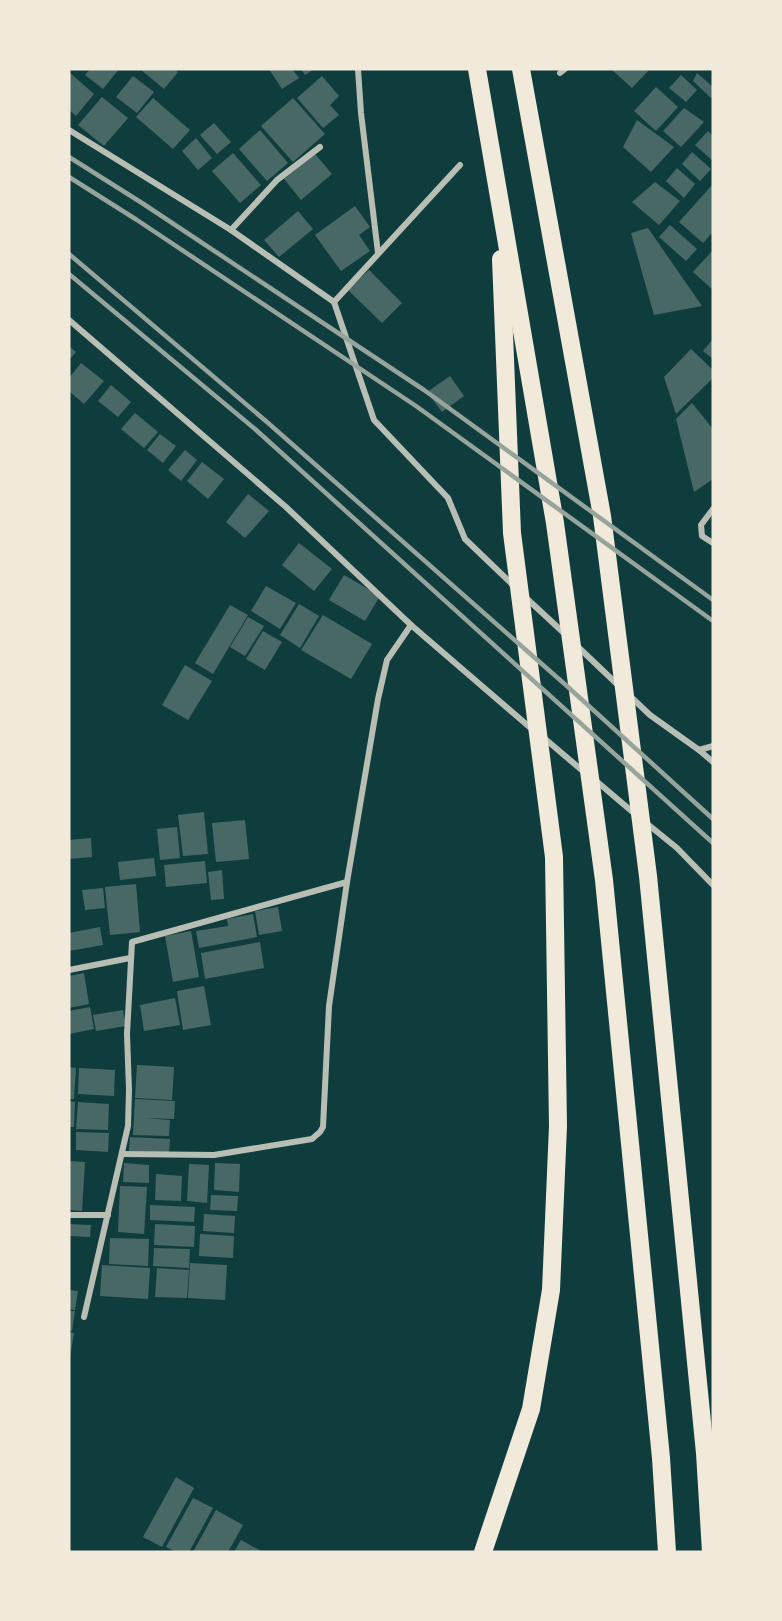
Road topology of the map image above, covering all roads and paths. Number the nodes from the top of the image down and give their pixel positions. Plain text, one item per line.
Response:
1 (358, 69) edge
2 (477, 69) edge
3 (521, 69) edge
4 (69, 130) edge
5 (320, 147) dead end
6 (460, 165) dead end
7 (498, 186) junction
8 (231, 230) junction
9 (378, 253) junction
10 (334, 302) junction
11 (69, 320) edge
12 (713, 509) edge
13 (713, 543) edge
14 (411, 625) junction
15 (713, 746) edge
16 (699, 750) junction
17 (713, 762) edge
18 (347, 882) junction
19 (713, 885) edge
20 (130, 958) junction
21 (69, 970) edge
22 (123, 1154) junction
23 (69, 1215) edge
24 (108, 1215) junction
25 (84, 1317) dead end
26 (483, 1552) edge
27 (667, 1552) edge
28 (711, 1552) edge

1 - 9 street
2 - 7 highway
3 - 28 highway
4 - 8 street
5 - 8 street
6 - 9 street
7 - 26 highway
7 - 27 highway
8 - 10 street
9 - 10 street
10 - 16 street
11 - 14 street
12 - 13 street
14 - 18 street
14 - 19 street
15 - 16 street
16 - 17 street
18 - 20 street
18 - 22 street
20 - 21 street
20 - 22 street
22 - 24 street
23 - 24 street
24 - 25 street

